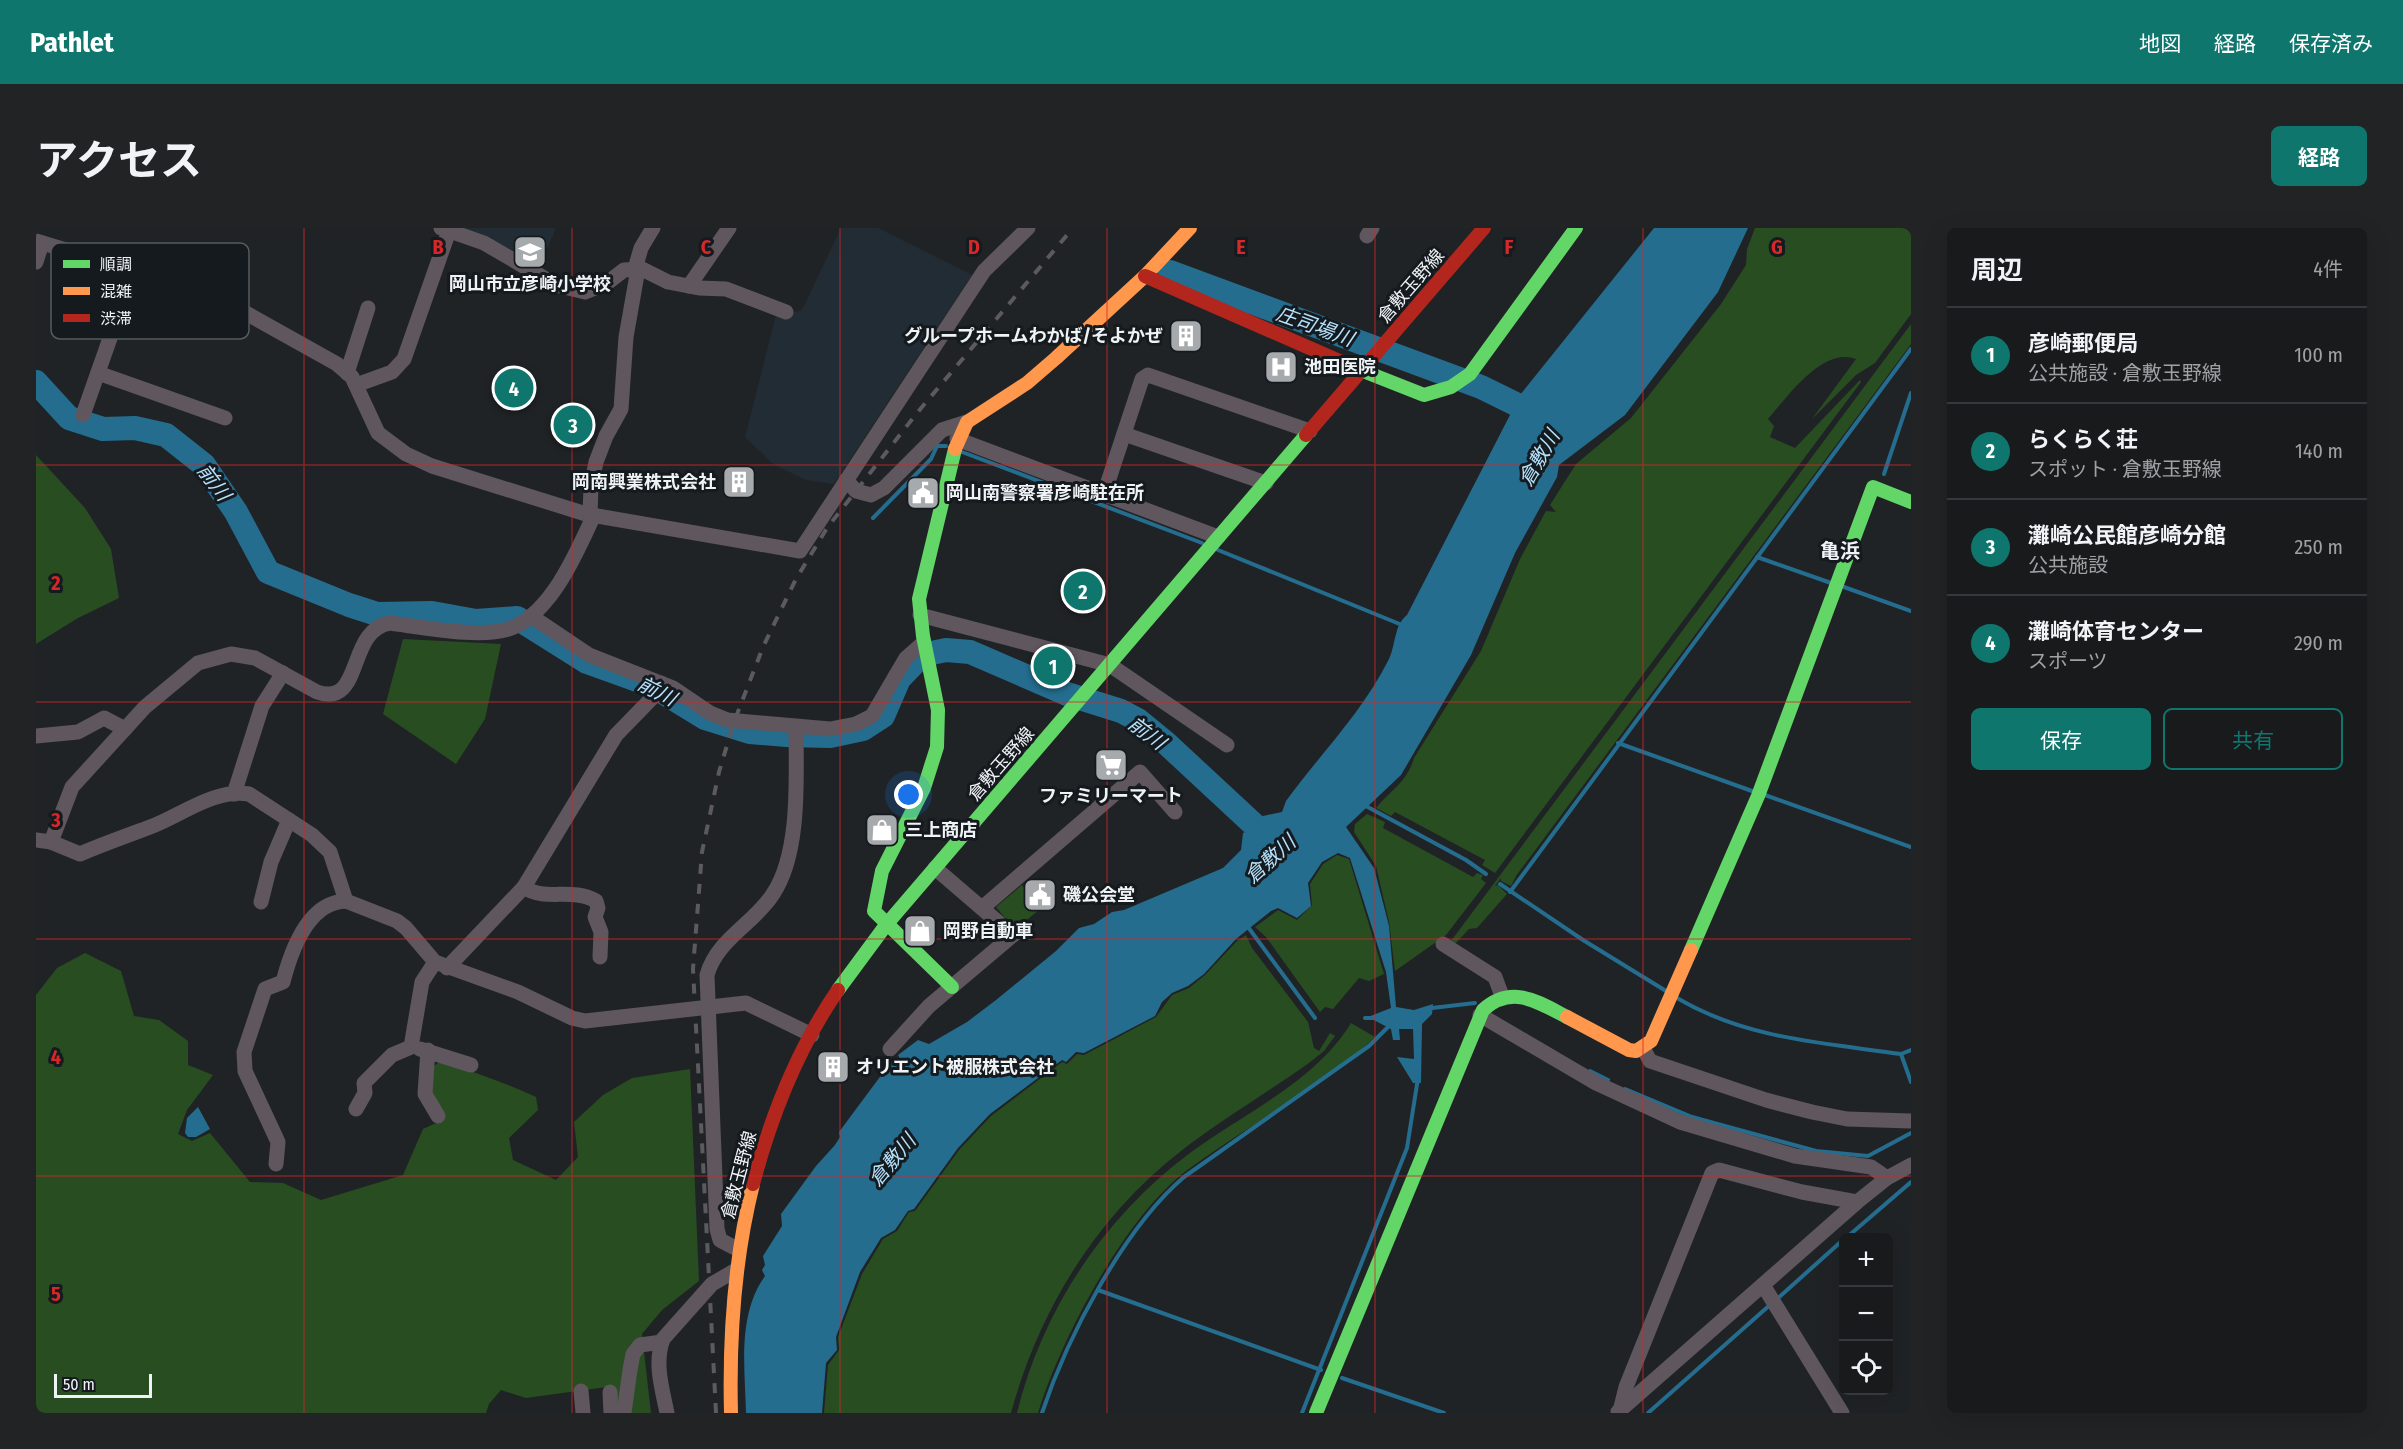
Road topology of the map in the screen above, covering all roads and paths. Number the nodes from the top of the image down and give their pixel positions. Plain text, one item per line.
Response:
1 (653, 228) edge
2 (729, 228) edge
3 (1028, 228) edge
4 (1190, 228) edge
5 (1484, 228) edge
6 (1576, 228) edge
7 (445, 230) edge
8 (39, 242) edge
9 (36, 262) edge
10 (637, 269) junction
11 (1145, 276) junction
12 (689, 286) junction
13 (368, 308) dead end
14 (786, 312) dead end
15 (249, 315) edge
16 (110, 339) edge
17 (1362, 370) junction
18 (98, 373) junction
19 (352, 379) junction
20 (83, 415) dead end
21 (225, 418) dead end
22 (967, 422) junction
23 (1310, 430) junction
24 (1124, 434) junction
25 (957, 440) junction
26 (846, 480) junction
27 (1266, 483) junction
28 (1104, 494) junction
29 (1911, 502) edge
30 (592, 515) junction
31 (1212, 544) junction
32 (920, 615) junction
33 (525, 620) junction
34 (925, 650) junction
35 (1110, 665) junction
36 (283, 673) junction
37 (659, 687) junction
38 (125, 729) junction
39 (796, 733) junction
40 (36, 736) edge
41 (1227, 745) dead end
42 (234, 794) junction
43 (1175, 812) dead end
44 (289, 820) junction
45 (43, 841) edge
46 (935, 868) junction
47 (524, 887) junction
48 (346, 901) junction
49 (261, 902) dead end
50 (982, 908) junction
51 (886, 925) junction
52 (1443, 944) dead end
53 (600, 957) dead end
54 (441, 965) junction
55 (952, 987) junction
56 (1503, 996) junction
57 (709, 1007) junction
58 (1479, 1016) junction
59 (812, 1035) junction
60 (411, 1047) junction
61 (1643, 1048) junction
62 (890, 1049) dead end
63 (428, 1050) junction
64 (471, 1065) dead end
65 (356, 1109) dead end
66 (438, 1116) dead end
67 (1911, 1121) edge
68 (276, 1164) dead end
69 (1911, 1165) edge
70 (1887, 1178) junction
71 (1857, 1202) junction
72 (739, 1250) junction
73 (736, 1270) junction
74 (1763, 1285) junction
75 (662, 1342) junction
76 (581, 1391) dead end
77 (610, 1392) dead end
78 (1619, 1412) edge
79 (583, 1413) edge
80 (611, 1413) edge
81 (624, 1413) edge
82 (668, 1413) edge
83 (732, 1413) edge
84 (1316, 1413) edge
85 (1842, 1413) edge

1 - 10 street
2 - 12 street
3 - 26 street
4 - 11 street
5 - 17 street, 倉敷玉野線
6 - 17 street
7 - 10 street
7 - 19 street
8 - 9 street
10 - 12 street
10 - 30 street
11 - 17 street
11 - 22 street
12 - 14 street
13 - 19 street
15 - 19 street
16 - 18 street
17 - 23 street, 倉敷玉野線
18 - 20 street
18 - 21 street
19 - 30 street
22 - 25 street
22 - 26 street
23 - 24 street
23 - 27 street, 倉敷玉野線
24 - 27 street
24 - 28 street
25 - 28 street
25 - 32 street
26 - 30 street
27 - 31 street, 倉敷玉野線
28 - 31 street
29 - 61 street
30 - 33 street
31 - 35 street, 倉敷玉野線
32 - 34 street
32 - 35 street
33 - 36 street
33 - 37 street
34 - 39 street
34 - 51 street
35 - 41 street
35 - 46 street, 倉敷玉野線
36 - 38 street
36 - 42 street
37 - 39 street
37 - 47 street
38 - 40 street
38 - 45 street
39 - 57 street
42 - 44 street
42 - 45 street
43 - 50 street
44 - 48 street
44 - 49 street
46 - 50 street
46 - 51 street, 倉敷玉野線
47 - 53 street
47 - 54 street
48 - 54 street
48 - 68 street
50 - 55 street
51 - 55 street
51 - 59 street, 倉敷玉野線
52 - 56 street
54 - 57 street
54 - 60 street
55 - 62 street
56 - 58 street
56 - 61 street
57 - 59 street
57 - 72 street
58 - 70 street
58 - 84 street
59 - 72 street, 倉敷玉野線
60 - 63 street
60 - 65 street
61 - 67 street
63 - 64 street
63 - 66 street
69 - 70 street
70 - 71 street
71 - 74 street
71 - 78 street
72 - 73 street, 倉敷玉野線
73 - 75 street
73 - 83 street, 倉敷玉野線
74 - 78 street
74 - 85 street
75 - 81 street
75 - 82 street
76 - 79 street
77 - 80 street

